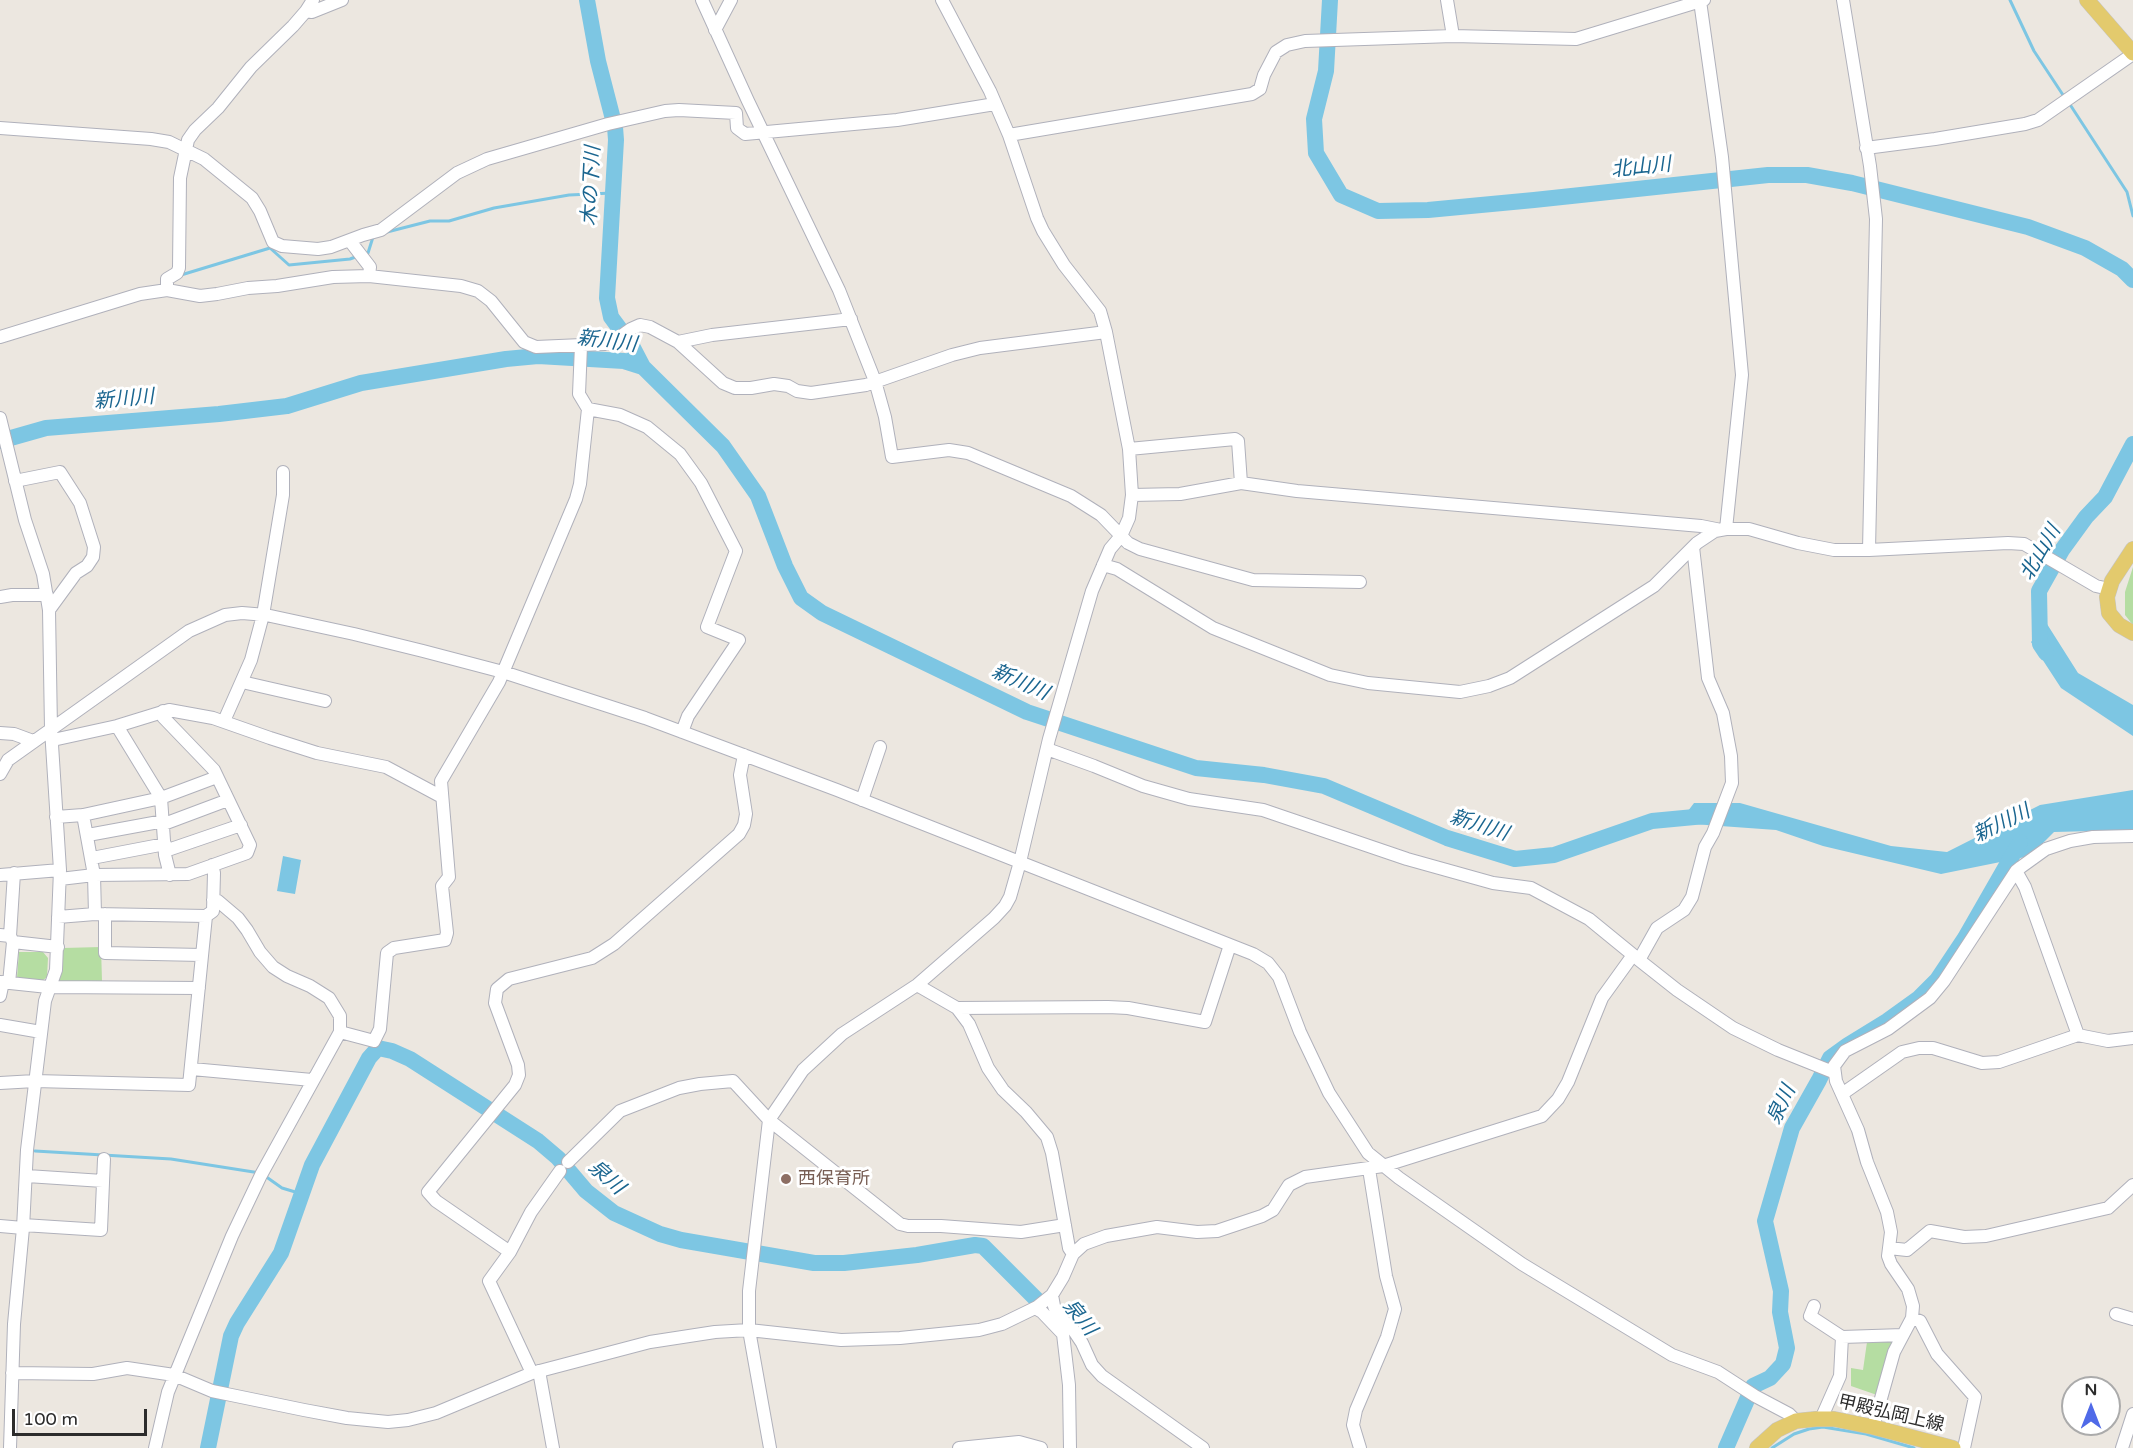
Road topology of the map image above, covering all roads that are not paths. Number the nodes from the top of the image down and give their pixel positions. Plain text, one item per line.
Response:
1 (342, 0) edge
2 (702, 0) edge
3 (731, 0) edge
4 (942, 0) edge
5 (1447, 0) edge
6 (1843, 0) edge
7 (2087, 0) edge
8 (1702, 1) edge
9 (309, 6) edge
10 (715, 30) junction
11 (1453, 36) junction
12 (2133, 54) edge
13 (995, 104) junction
14 (0, 128) edge
15 (764, 133) junction
16 (1010, 135) junction
17 (1866, 148) junction
18 (186, 149) junction
19 (350, 241) junction
20 (369, 276) junction
21 (167, 286) junction
22 (851, 319) junction
23 (1106, 332) junction
24 (0, 337) edge
25 (678, 342) junction
26 (581, 348) junction
27 (875, 381) junction
28 (588, 409) junction
29 (0, 418) edge
30 (1129, 448) junction
31 (283, 472) dead end
32 (15, 481) junction
33 (1241, 483) junction
34 (1132, 495) junction
35 (1724, 529) junction
36 (1121, 536) junction
37 (1693, 547) junction
38 (2133, 549) edge
39 (1869, 550) junction
40 (1103, 565) junction
41 (1360, 582) dead end
42 (2109, 589) junction
43 (47, 595) junction
44 (0, 597) edge
45 (49, 610) junction
46 (263, 615) junction
47 (2133, 633) edge
48 (503, 672) junction
49 (242, 682) junction
50 (325, 701) dead end
51 (163, 711) junction
52 (224, 721) junction
53 (117, 726) junction
54 (682, 732) junction
55 (0, 733) edge
56 (52, 734) junction
57 (33, 741) junction
58 (1048, 744) junction
59 (880, 747) dead end
60 (744, 755) junction
61 (0, 774) edge
62 (217, 777) junction
63 (442, 797) junction
64 (161, 798) junction
65 (228, 800) junction
66 (862, 800) junction
67 (83, 815) junction
68 (56, 817) junction
69 (164, 822) junction
70 (242, 825) junction
71 (88, 835) junction
72 (2133, 836) edge
73 (165, 848) junction
74 (92, 858) junction
75 (1020, 862) junction
76 (212, 865) junction
77 (2016, 871) junction
78 (14, 873) junction
79 (60, 874) junction
80 (0, 875) edge
81 (94, 875) junction
82 (170, 875) junction
83 (213, 900) junction
84 (100, 914) junction
85 (206, 916) junction
86 (58, 917) junction
87 (8, 938) edge
88 (1230, 945) junction
89 (58, 947) junction
90 (202, 955) junction
91 (1636, 958) junction
92 (4, 982) edge
93 (917, 985) junction
94 (48, 987) junction
95 (199, 988) junction
96 (0, 996) edge
97 (957, 1008) junction
98 (0, 1025) edge
99 (41, 1032) junction
100 (340, 1032) junction
101 (2078, 1035) junction
102 (2133, 1038) edge
103 (192, 1070) junction
104 (1827, 1070) junction
105 (312, 1080) junction
106 (35, 1081) junction
107 (0, 1083) edge
108 (1842, 1094) junction
109 (769, 1120) junction
110 (104, 1159) dead end
111 (1383, 1166) junction
112 (1369, 1169) junction
113 (27, 1176) junction
114 (103, 1181) junction
115 (2133, 1185) edge
116 (1065, 1225) junction
117 (0, 1226) edge
118 (23, 1226) junction
119 (1889, 1248) junction
120 (510, 1252) junction
121 (1073, 1254) junction
122 (1042, 1303) junction
123 (1815, 1306) dead end
124 (2116, 1314) dead end
125 (1912, 1318) junction
126 (2133, 1319) edge
127 (749, 1330) junction
128 (1903, 1335) junction
129 (1842, 1337) junction
130 (12, 1372) junction
131 (535, 1372) junction
132 (174, 1375) junction
133 (2133, 1414) edge
134 (1821, 1419) junction
135 (1796, 1421) junction
136 (1873, 1427) junction
137 (10, 1448) edge
138 (155, 1448) edge
139 (553, 1448) edge
140 (770, 1448) edge
141 (959, 1448) edge
142 (1041, 1448) edge
143 (1070, 1448) edge
144 (1203, 1448) edge
145 (1360, 1448) edge
146 (1757, 1448) edge
147 (1953, 1448) edge
148 (1964, 1448) edge
149 (2122, 1448) edge

1 - 9 street
2 - 10 street
3 - 10 street
4 - 13 street
5 - 11 street
6 - 17 street
7 - 12 main road
8 - 11 street
8 - 35 street
9 - 18 street
10 - 15 street
11 - 16 street
12 - 17 street
13 - 15 street
13 - 16 street
14 - 18 street
15 - 19 street
15 - 22 street
16 - 23 street
17 - 39 street
18 - 19 street
18 - 21 street
19 - 20 street
20 - 21 street
20 - 26 street
21 - 24 street
22 - 25 street
22 - 27 street
23 - 27 street
23 - 30 street
25 - 26 street
25 - 27 street
26 - 28 street
27 - 36 street
28 - 48 street
28 - 54 street
29 - 32 street
30 - 33 street
30 - 34 street
31 - 46 street
32 - 43 street
32 - 45 street
33 - 34 street
33 - 35 street
34 - 36 street
35 - 37 street
35 - 39 street
36 - 40 street
36 - 41 street
37 - 40 street
37 - 91 street
38 - 42 main road
39 - 42 street
40 - 58 street
42 - 47 main road
43 - 44 street
43 - 45 street
45 - 56 street
46 - 48 street
46 - 49 street
46 - 56 street
48 - 54 street
48 - 63 street
49 - 50 street
49 - 52 street
51 - 52 street
51 - 53 street
51 - 62 street
52 - 63 street
53 - 56 street
53 - 64 street
54 - 60 street
55 - 57 street
56 - 57 street
56 - 68 street
57 - 61 street
58 - 75 street
58 - 91 street
59 - 66 street
60 - 66 street
60 - 120 street
62 - 64 street
62 - 65 street
63 - 100 street
64 - 67 street
64 - 69 street
65 - 69 street
65 - 70 street
66 - 75 street
67 - 68 street
67 - 71 street
68 - 79 street
69 - 71 street
69 - 73 street
70 - 73 street
70 - 76 street
71 - 74 street
72 - 77 street
73 - 74 street
73 - 82 street
74 - 81 street
75 - 88 street
75 - 93 street
76 - 82 street
76 - 83 street
77 - 101 street
77 - 104 street
78 - 79 street
78 - 80 street
78 - 87 street
79 - 81 street
79 - 86 street
81 - 82 street
81 - 84 street
83 - 85 street
83 - 100 street
84 - 85 street
84 - 86 street
84 - 90 street
85 - 90 street
86 - 89 street
87 - 89 street
87 - 92 street
88 - 97 street
88 - 111 street
89 - 94 street
90 - 95 street
91 - 104 street
91 - 111 street
92 - 94 street
92 - 96 street
93 - 97 street
93 - 109 street
94 - 95 street
94 - 99 street
95 - 103 street
97 - 116 street
98 - 99 street
99 - 106 street
100 - 105 street
101 - 102 street
101 - 108 street
103 - 105 street
103 - 106 street
104 - 108 street
105 - 132 street
106 - 107 street
106 - 113 street
108 - 119 street
109 - 116 street
109 - 120 street
109 - 127 street
110 - 114 street
111 - 112 street
111 - 135 street
112 - 121 street
112 - 145 street
113 - 114 street
113 - 118 street
114 - 118 street
115 - 119 street
116 - 121 street
117 - 118 street
118 - 130 street
119 - 125 street
120 - 131 street
121 - 122 street
122 - 127 street
122 - 143 street
122 - 144 street
123 - 129 street
124 - 126 street
125 - 128 street
125 - 148 street
127 - 131 street
127 - 140 street
128 - 129 street
128 - 136 street
129 - 134 street
130 - 132 street
130 - 137 street
131 - 132 street
131 - 139 street
132 - 138 street
133 - 149 street
134 - 135 main road, 甲殿弘岡上線
134 - 136 main road, 甲殿弘岡上線
135 - 146 main road, 甲殿弘岡上線
136 - 147 main road, 甲殿弘岡上線
141 - 142 street

